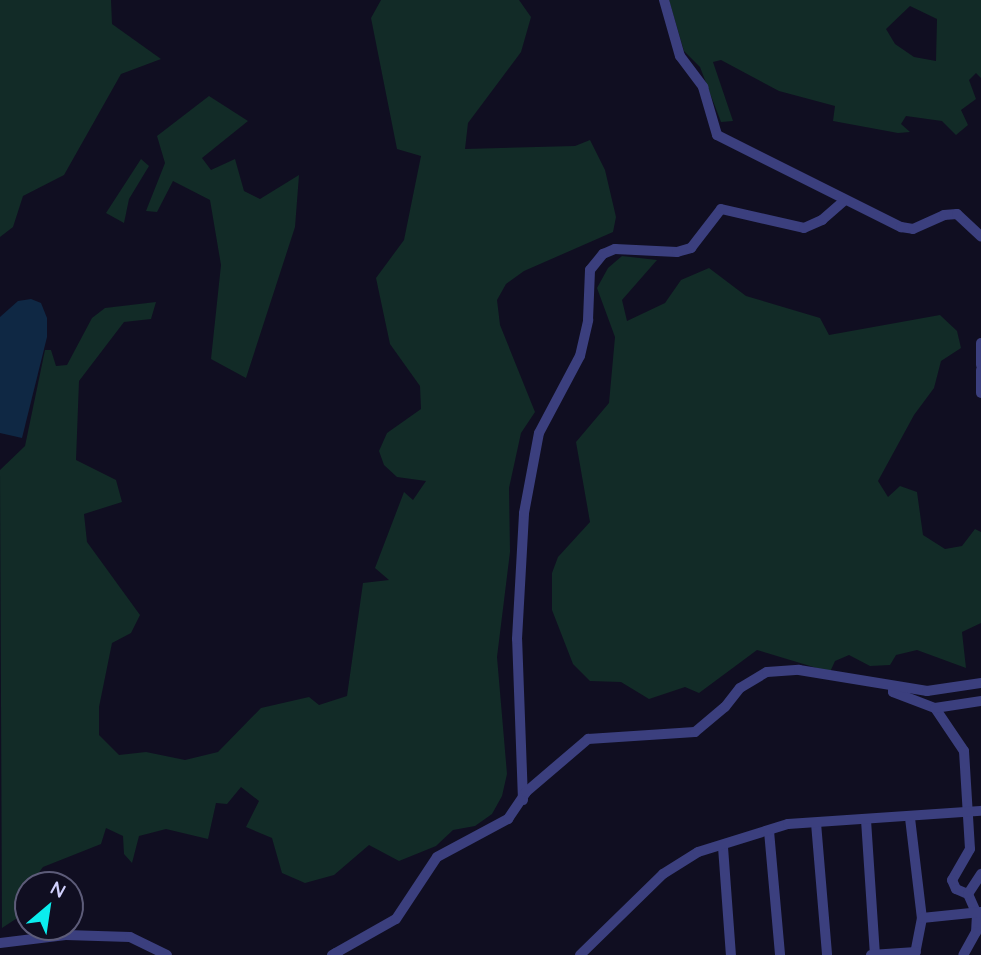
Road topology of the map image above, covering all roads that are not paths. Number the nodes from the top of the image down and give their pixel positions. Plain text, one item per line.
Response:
1 (664, 0) edge
2 (845, 200) junction
3 (981, 236) edge
4 (981, 342) edge
5 (981, 367) edge
6 (981, 393) edge
7 (981, 684) edge
8 (893, 687) junction
9 (981, 701) edge
10 (935, 708) junction
11 (523, 800) junction
12 (981, 811) edge
13 (967, 814) junction
14 (910, 818) junction
15 (866, 820) junction
16 (816, 822) junction
17 (769, 831) junction
18 (723, 848) junction
19 (981, 874) edge
20 (968, 894) junction
21 (979, 913) edge
22 (922, 918) junction
23 (0, 943) edge
24 (915, 953) edge
25 (167, 955) edge
26 (335, 955) edge
27 (580, 955) edge
28 (730, 955) edge
29 (780, 955) edge
30 (827, 955) edge
31 (869, 955) edge
32 (875, 955) edge
33 (963, 955) edge

1 - 2 street
2 - 3 street
2 - 11 street
4 - 5 street
5 - 6 street
7 - 8 street
8 - 10 street
8 - 11 street
9 - 10 street
10 - 13 street
11 - 26 street
12 - 13 street
13 - 14 street
13 - 20 street
14 - 15 street
14 - 22 street
15 - 16 street
15 - 32 street
16 - 17 street
16 - 30 street
17 - 18 street
17 - 29 street
18 - 27 street
18 - 28 street
19 - 20 street
20 - 21 street
21 - 22 street
21 - 33 street
22 - 24 street
23 - 25 street
24 - 32 street
31 - 32 street

